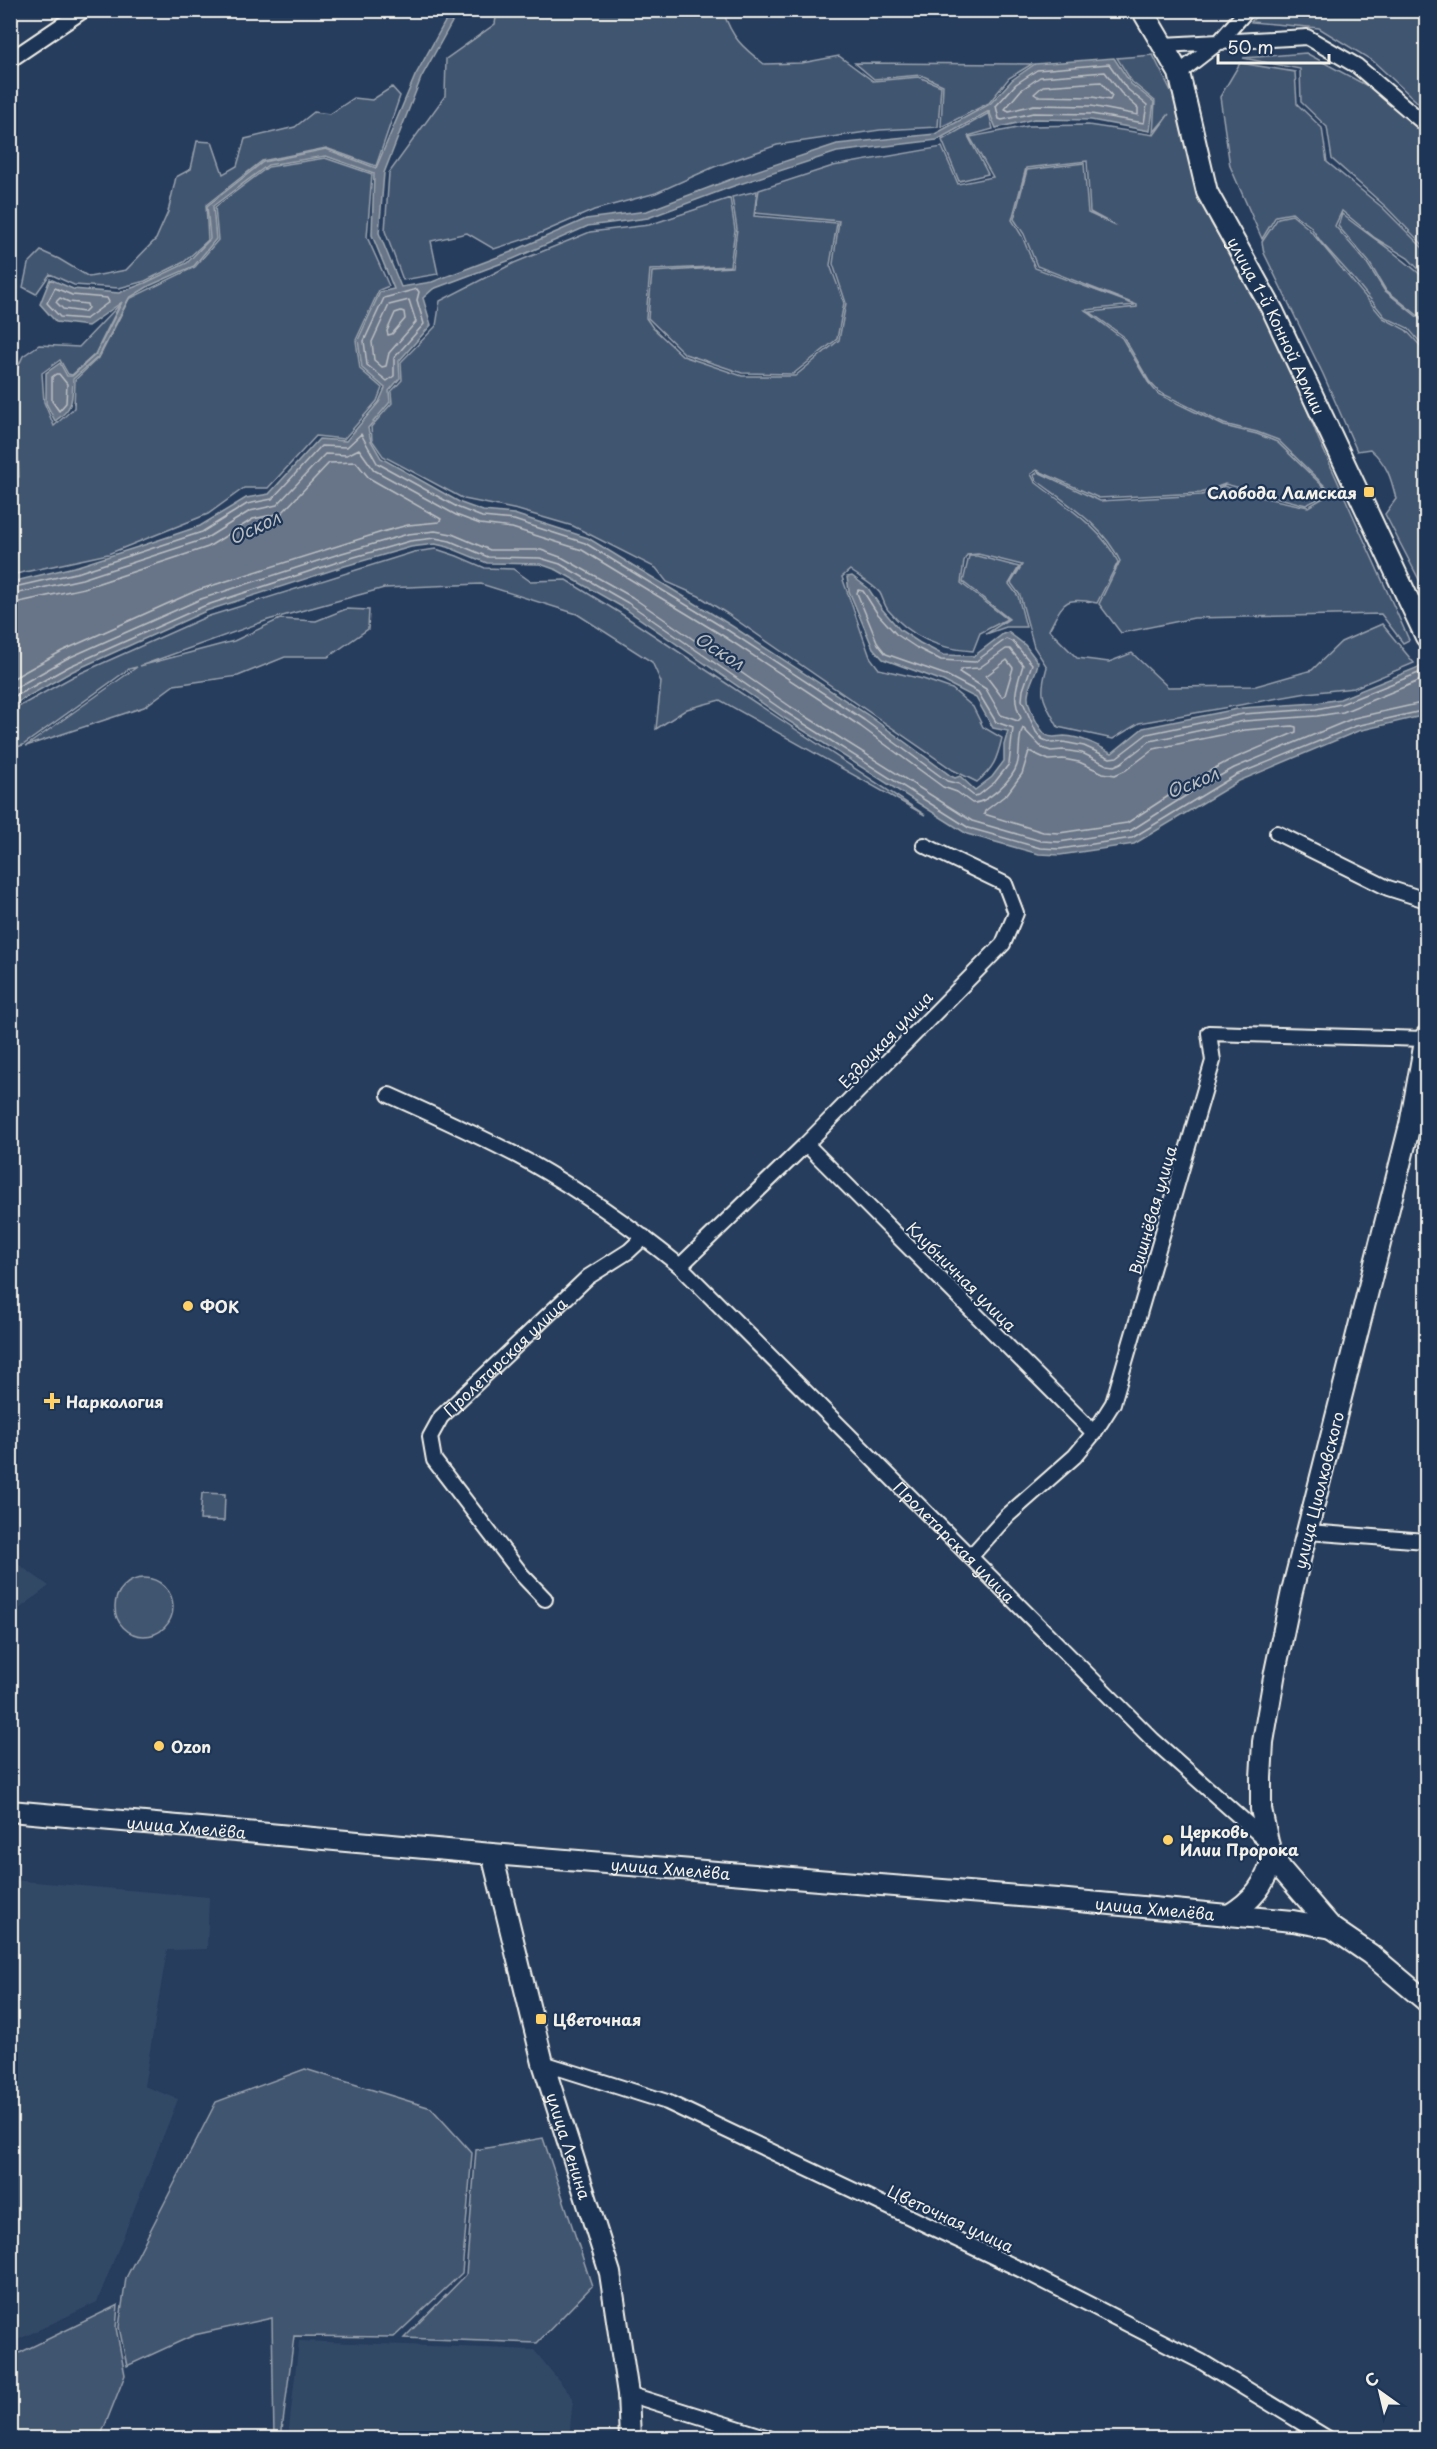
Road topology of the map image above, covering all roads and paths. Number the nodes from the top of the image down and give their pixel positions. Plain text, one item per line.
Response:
1 (84, 10) edge
2 (1142, 10) edge
3 (1247, 10) edge
4 (1219, 42) junction
5 (1163, 45) junction
6 (10, 60) edge
7 (1179, 73) junction
8 (1426, 125) edge
9 (1426, 637) edge
10 (1277, 833) dead end
11 (924, 845) dead end
12 (1426, 900) edge
13 (1426, 1038) edge
14 (388, 1095) dead end
15 (806, 1144) junction
16 (644, 1237) junction
17 (680, 1266) junction
18 (1094, 1433) junction
19 (1308, 1532) junction
20 (1426, 1541) edge
21 (971, 1556) junction
22 (546, 1599) dead end
23 (10, 1811) edge
24 (1270, 1849) junction
25 (492, 1854) junction
26 (1228, 1916) junction
27 (1332, 1928) junction
28 (1426, 2001) edge
29 (543, 2063) junction
30 (628, 2394) junction
31 (630, 2439) edge
32 (769, 2439) edge
33 (1327, 2439) edge

1 - 6 street
2 - 5 main road, улица 1-й Конной Армии
3 - 4 street
4 - 5 street
4 - 7 street
4 - 8 street
5 - 7 main road, улица 1-й Конной Армии
7 - 9 main road, улица 1-й Конной Армии
10 - 12 street
11 - 15 street, Ездоцкая улица
13 - 18 street, Вишнёвая улица
13 - 19 main road, улица Циолковского
14 - 16 street, Пролетарская улица
15 - 17 street, Ездоцкая улица
15 - 18 street, Клубничная улица
16 - 17 street, Пролетарская улица
16 - 22 street, Пролетарская улица
17 - 21 street, Пролетарская улица
18 - 21 street, Вишнёвая улица
19 - 20 street
19 - 24 main road, улица Циолковского
21 - 24 street, Пролетарская улица
23 - 25 main road, улица Хмелёва
24 - 26 main road
24 - 27 main road, улица Циолковского
25 - 26 main road, улица Хмелёва
25 - 29 main road, улица Ленина
26 - 27 main road, улица Хмелёва
27 - 28 main road
29 - 30 main road, улица Ленина
29 - 33 street, Цветочная улица
30 - 31 main road, улица Ленина
30 - 32 street

